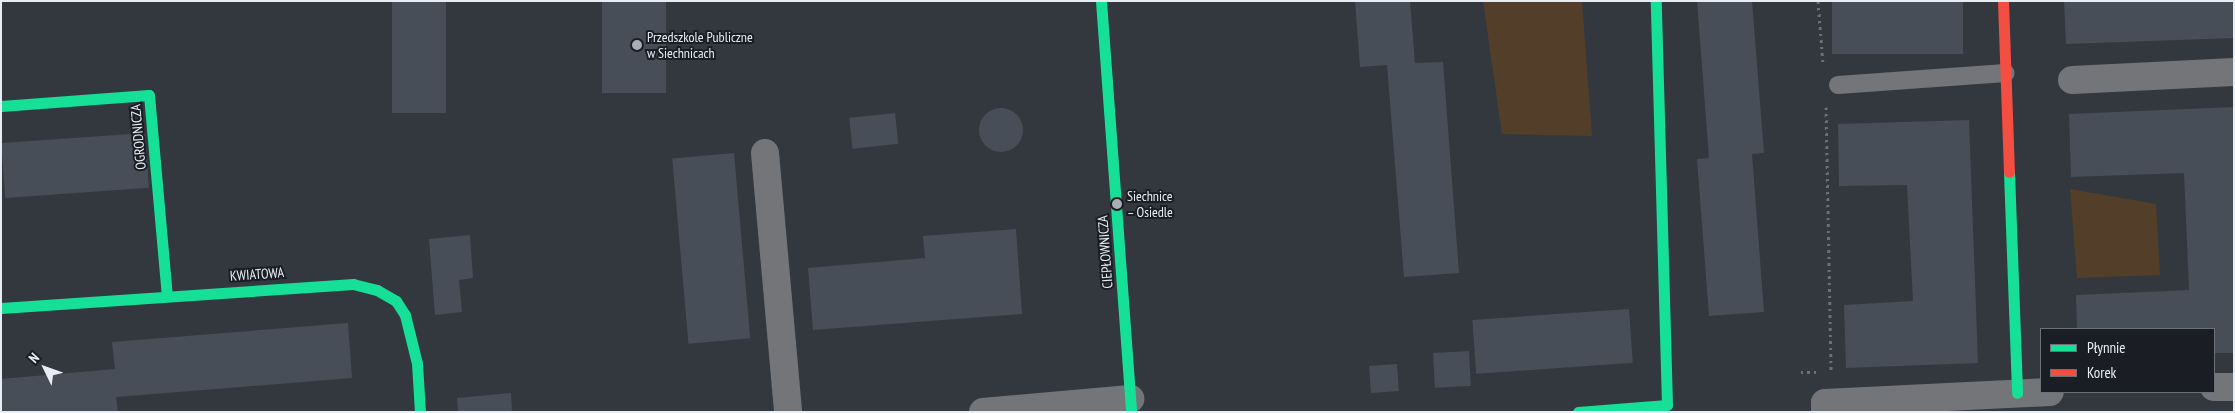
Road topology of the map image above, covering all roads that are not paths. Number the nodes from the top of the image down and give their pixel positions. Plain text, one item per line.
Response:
1 (1102, 1) edge
2 (1656, 1) edge
3 (2003, 1) edge
4 (2234, 72) edge
5 (2006, 73) junction
6 (2072, 80) dead end
7 (1832, 90) road end
8 (1, 106) edge
9 (765, 153) dead end
10 (167, 295) junction
11 (1, 308) edge
12 (2215, 387) edge
13 (2234, 387) edge
14 (2040, 392) edge
15 (2017, 393) junction
16 (1131, 406) edge
17 (1830, 408) edge
18 (420, 412) edge
19 (788, 412) edge
20 (983, 412) edge
21 (1578, 412) edge

1 - 16 street, CIEPŁOWNICZA
2 - 21 street
3 - 5 street
4 - 6 street
5 - 7 lane
5 - 15 street
8 - 10 street, OGRODNICZA
9 - 19 street
10 - 11 street, KWIATOWA
10 - 18 street, KWIATOWA
12 - 13 street
14 - 15 street
15 - 17 street
16 - 20 street

